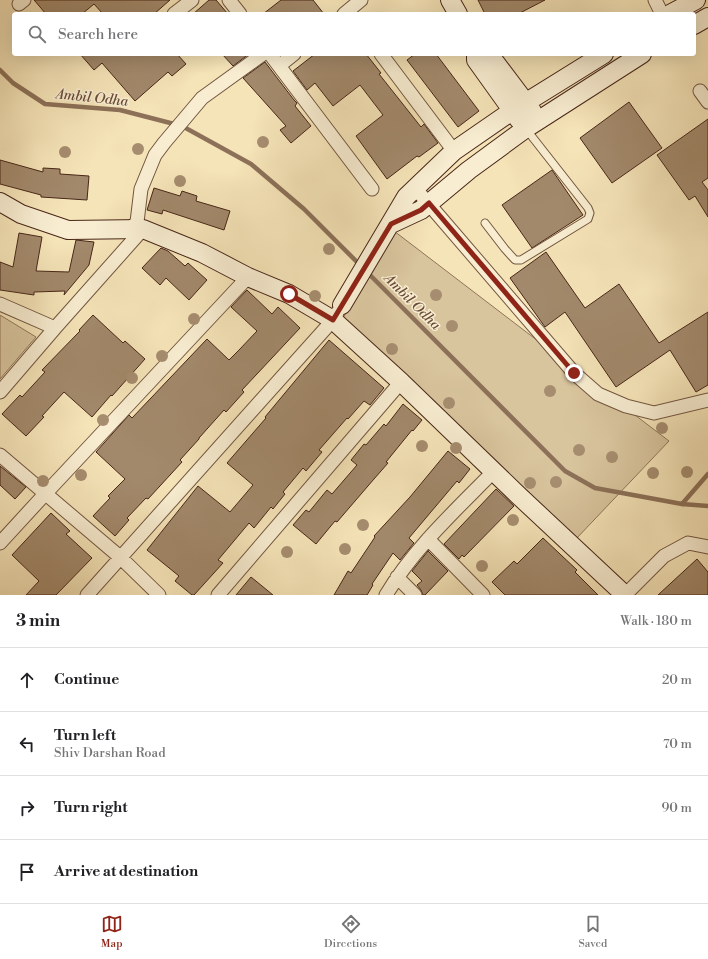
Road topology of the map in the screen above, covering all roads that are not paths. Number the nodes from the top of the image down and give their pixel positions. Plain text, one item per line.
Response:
1 (192, 0) edge
2 (229, 0) edge
3 (362, 0) edge
4 (450, 0) edge
5 (655, 0) edge
6 (696, 0) edge
7 (177, 12) edge
8 (238, 12) edge
9 (349, 12) edge
10 (457, 12) edge
11 (661, 12) edge
12 (674, 12) edge
13 (708, 17) edge
14 (696, 23) edge
15 (260, 56) edge
16 (272, 56) edge
17 (292, 56) edge
18 (383, 56) edge
19 (476, 56) edge
20 (490, 56) edge
21 (601, 56) edge
22 (639, 56) edge
23 (279, 66) junction
24 (700, 91) dead end
25 (708, 102) edge
26 (518, 106) junction
27 (532, 124) junction
28 (454, 151) junction
29 (415, 188) junction
30 (372, 190) dead end
31 (0, 202) edge
32 (429, 203) junction
33 (486, 223) dead end
34 (391, 224) junction
35 (137, 229) junction
36 (248, 277) junction
37 (0, 304) edge
38 (337, 313) junction
39 (55, 328) junction
40 (401, 382) junction
41 (0, 392) edge
42 (708, 400) edge
43 (0, 455) edge
44 (494, 471) junction
45 (45, 494) junction
46 (428, 539) junction
47 (0, 543) edge
48 (708, 547) edge
49 (120, 557) junction
50 (397, 577) junction
51 (88, 595) edge
52 (159, 595) edge
53 (218, 595) edge
54 (386, 595) edge
55 (415, 595) edge
56 (483, 595) edge
57 (625, 595) edge

1 - 7 street
2 - 8 street
3 - 9 street
4 - 10 street
5 - 11 street
6 - 12 street
13 - 14 street
15 - 35 street
16 - 23 street
17 - 23 street
18 - 28 street
19 - 26 street
20 - 26 street
21 - 26 street
22 - 27 street
23 - 30 street
24 - 25 street
26 - 27 street
26 - 28 street
27 - 32 street
27 - 33 lane
28 - 29 street
29 - 32 street
29 - 34 street
31 - 35 street
32 - 34 street
32 - 42 street
34 - 38 street
35 - 36 street
35 - 39 street
36 - 38 street
36 - 45 street
37 - 39 street
38 - 40 street
38 - 49 street
39 - 41 street
40 - 44 street
40 - 53 street
43 - 45 street
44 - 46 street
44 - 57 street
45 - 47 street
45 - 49 street
46 - 50 street
46 - 56 street
48 - 57 street
49 - 51 street
49 - 52 street
50 - 54 street
50 - 55 street

